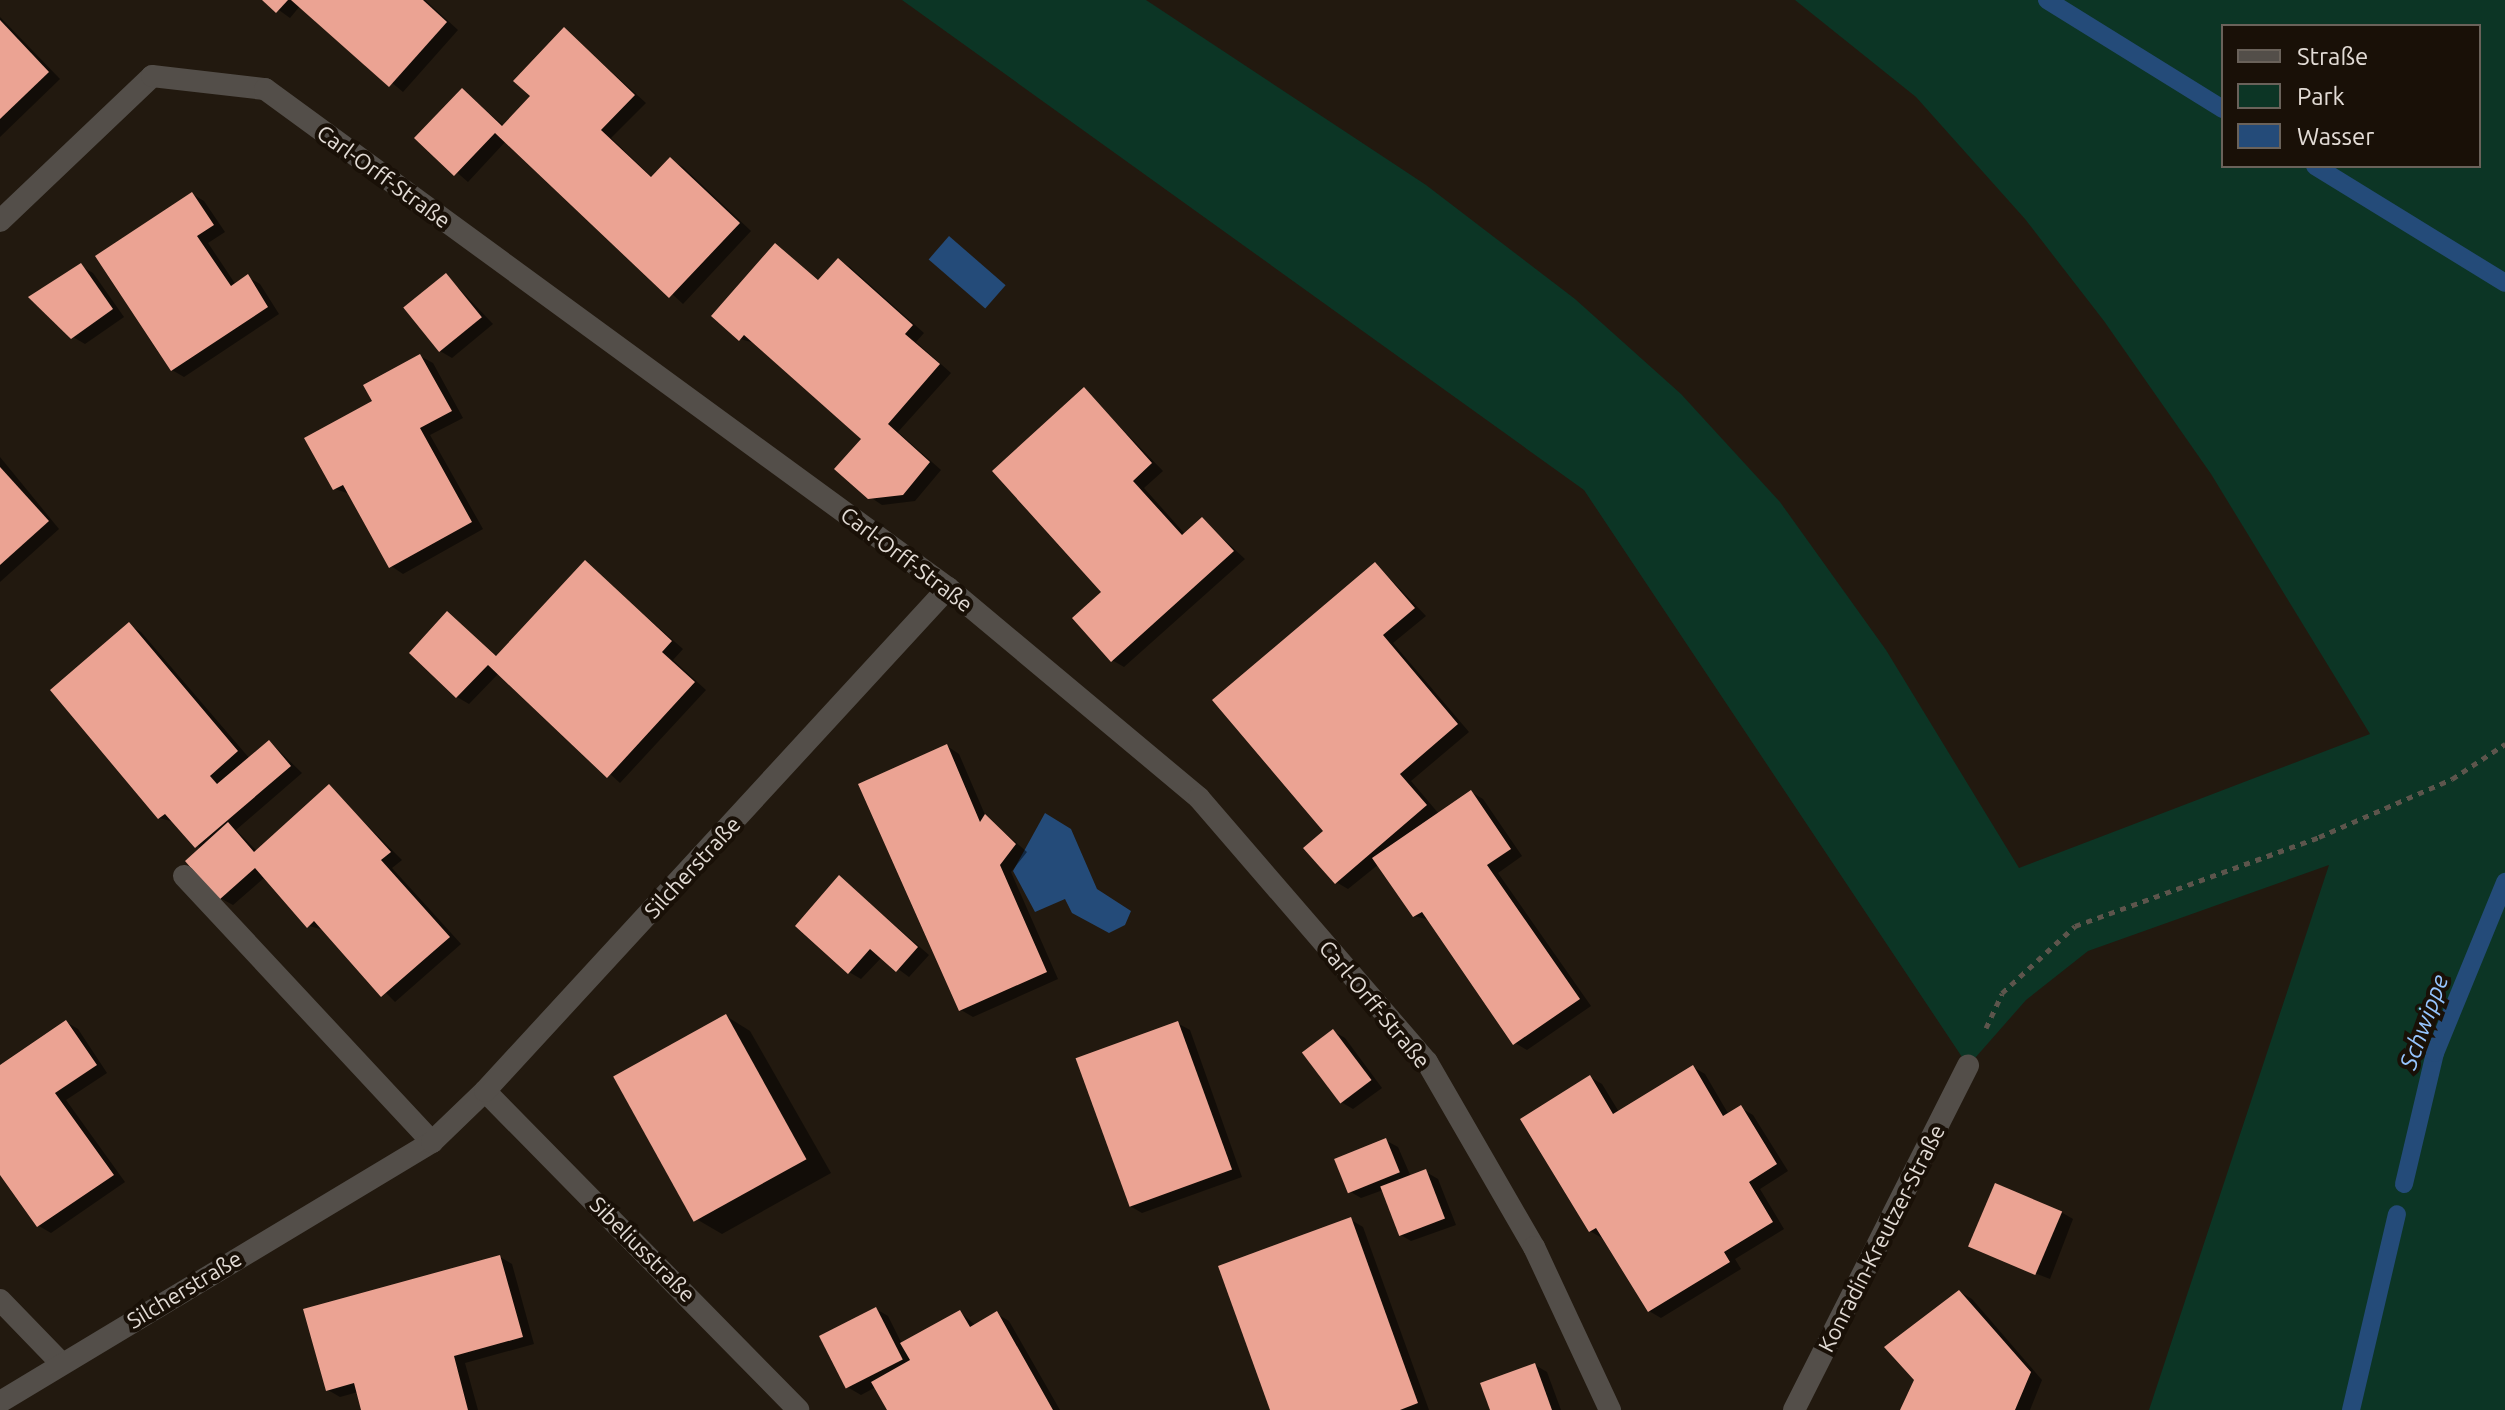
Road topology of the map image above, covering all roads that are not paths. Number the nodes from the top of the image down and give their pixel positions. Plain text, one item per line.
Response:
1 (0, 221) edge
2 (948, 588) junction
3 (184, 876) dead end
4 (1968, 1066) road end
5 (485, 1091) junction
6 (432, 1142) junction
7 (0, 1300) edge
8 (60, 1362) junction
9 (0, 1402) edge
10 (798, 1410) edge
11 (1610, 1410) edge
12 (1794, 1410) edge

1 - 2 street, Carl-Orff-Straße
2 - 5 street, Silcherstraße
2 - 11 street, Carl-Orff-Straße
3 - 6 street
4 - 12 street, Konradin-Kreutzer-Straße
5 - 6 street, Silcherstraße
5 - 10 street, Sibeliusstraße
6 - 8 street, Silcherstraße
7 - 8 street
8 - 9 street, Silcherstraße

